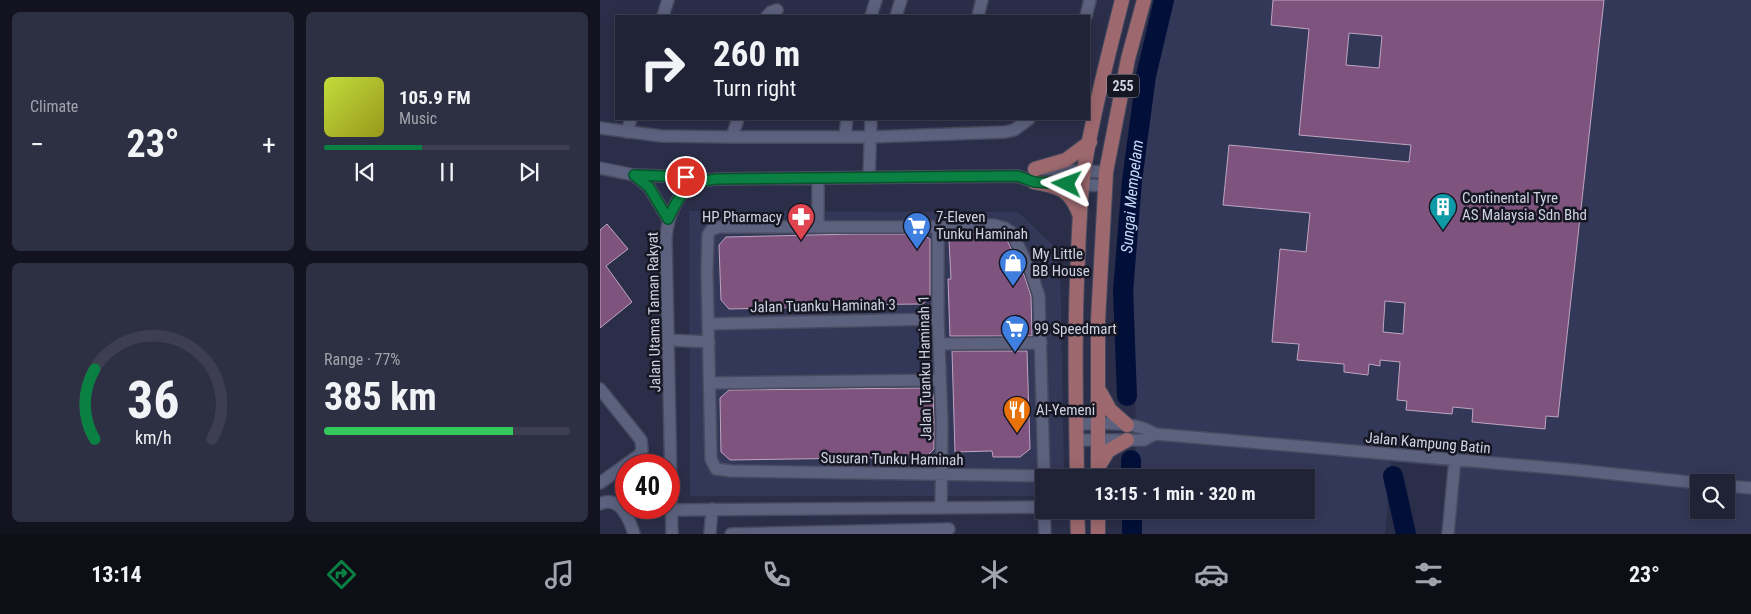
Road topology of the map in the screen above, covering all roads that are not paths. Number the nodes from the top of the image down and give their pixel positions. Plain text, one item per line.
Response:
1 (668, 0) edge
2 (876, 0) edge
3 (902, 0) edge
4 (982, 0) edge
5 (1090, 0) edge
6 (1122, 0) edge
7 (1144, 0) edge
8 (663, 15) edge
9 (871, 15) edge
10 (896, 15) edge
11 (978, 15) edge
12 (1086, 15) edge
13 (631, 120) edge
14 (738, 120) edge
15 (847, 120) edge
16 (871, 120) edge
17 (1027, 120) edge
18 (600, 128) edge
19 (627, 132) junction
20 (846, 136) junction
21 (732, 137) junction
22 (871, 137) junction
23 (1090, 142) junction
24 (600, 168) edge
25 (634, 175) junction
26 (1034, 175) junction
27 (869, 178) junction
28 (1084, 178) junction
29 (818, 179) junction
30 (1106, 179) junction
31 (700, 181) junction
32 (1080, 216) junction
33 (668, 219) junction
34 (818, 226) junction
35 (938, 227) junction
36 (938, 319) junction
37 (709, 324) junction
38 (668, 340) junction
39 (709, 342) junction
40 (1041, 343) junction
41 (939, 344) junction
42 (940, 380) junction
43 (709, 383) junction
44 (1098, 386) junction
45 (600, 389) edge
46 (1076, 424) junction
47 (1098, 424) junction
48 (1127, 425) junction
49 (1155, 434) junction
50 (1076, 440) junction
51 (1126, 440) junction
52 (1098, 441) junction
53 (671, 454) edge
54 (1454, 460) junction
55 (1044, 469) edge
56 (1077, 469) edge
57 (1098, 469) edge
58 (1099, 469) edge
59 (942, 474) junction
60 (1035, 477) edge
61 (1690, 482) edge
62 (600, 483) edge
63 (1735, 487) edge
64 (1751, 488) edge
65 (600, 504) edge
66 (945, 508) junction
67 (1035, 508) edge
68 (712, 509) junction
69 (680, 510) edge
70 (672, 519) edge
71 (1044, 519) edge
72 (1077, 519) edge
73 (1098, 519) edge
74 (949, 532) edge
75 (634, 534) edge
76 (672, 534) edge
77 (710, 534) edge
78 (731, 534) edge
79 (1044, 534) edge
80 (1078, 534) edge
81 (1098, 534) edge
82 (1448, 534) edge

1 - 8 street
2 - 9 street
3 - 10 street
4 - 11 street
5 - 12 street
6 - 23 main road, 255
7 - 30 main road, 255
13 - 19 street
14 - 21 street
15 - 20 street
16 - 22 street
17 - 22 street
18 - 19 street
19 - 21 street
20 - 21 street
20 - 22 street
22 - 27 street
23 - 26 main road
23 - 28 main road, 255
24 - 25 street
25 - 31 street
25 - 33 street
26 - 27 street
26 - 28 street
26 - 32 main road
27 - 29 street
28 - 30 street
28 - 32 main road, 255
29 - 31 street
29 - 34 street
30 - 44 main road, 255
31 - 33 street, Jalan Utama Taman Rakyat
32 - 46 main road, 255
33 - 38 street, Jalan Utama Taman Rakyat
34 - 35 street
34 - 37 street, Susuran Tunku Haminah
35 - 36 street, Jalan Tuanku Haminah 1
35 - 40 street, Susuran Tunku Haminah
36 - 37 street, Jalan Tuanku Haminah 3
36 - 41 street, Jalan Tuanku Haminah 1
37 - 39 street, Susuran Tunku Haminah
38 - 39 street
38 - 53 street, Jalan Utama Taman Rakyat
39 - 43 street, Susuran Tunku Haminah
40 - 41 street
40 - 55 street, Susuran Tunku Haminah
41 - 42 street, Jalan Tuanku Haminah 1
42 - 43 street
42 - 59 street, Jalan Tuanku Haminah 1
43 - 59 street, Susuran Tunku Haminah
44 - 47 main road, 255
44 - 48 main road
45 - 62 street
46 - 47 street, Jalan Kampung Batin
46 - 50 main road, 255
47 - 48 street, Jalan Kampung Batin
47 - 52 main road, 255
48 - 49 street, Jalan Kampung Batin
49 - 51 street, Jalan Kampung Batin
49 - 54 street, Jalan Kampung Batin
50 - 52 street, Jalan Kampung Batin
50 - 56 main road, 255
51 - 52 street, Jalan Kampung Batin
51 - 58 main road
52 - 57 main road, 255
54 - 61 street, Jalan Kampung Batin
54 - 82 street
59 - 60 street, Susuran Tunku Haminah
59 - 66 street, Jalan Tuanku Haminah 1
63 - 64 street
65 - 75 street
66 - 67 street
66 - 68 street
66 - 74 street, Jalan Tuanku Haminah 1
68 - 69 street
68 - 77 street
70 - 76 street, Jalan Utama Taman Rakyat
71 - 79 street
72 - 80 main road
73 - 81 main road
74 - 78 street

